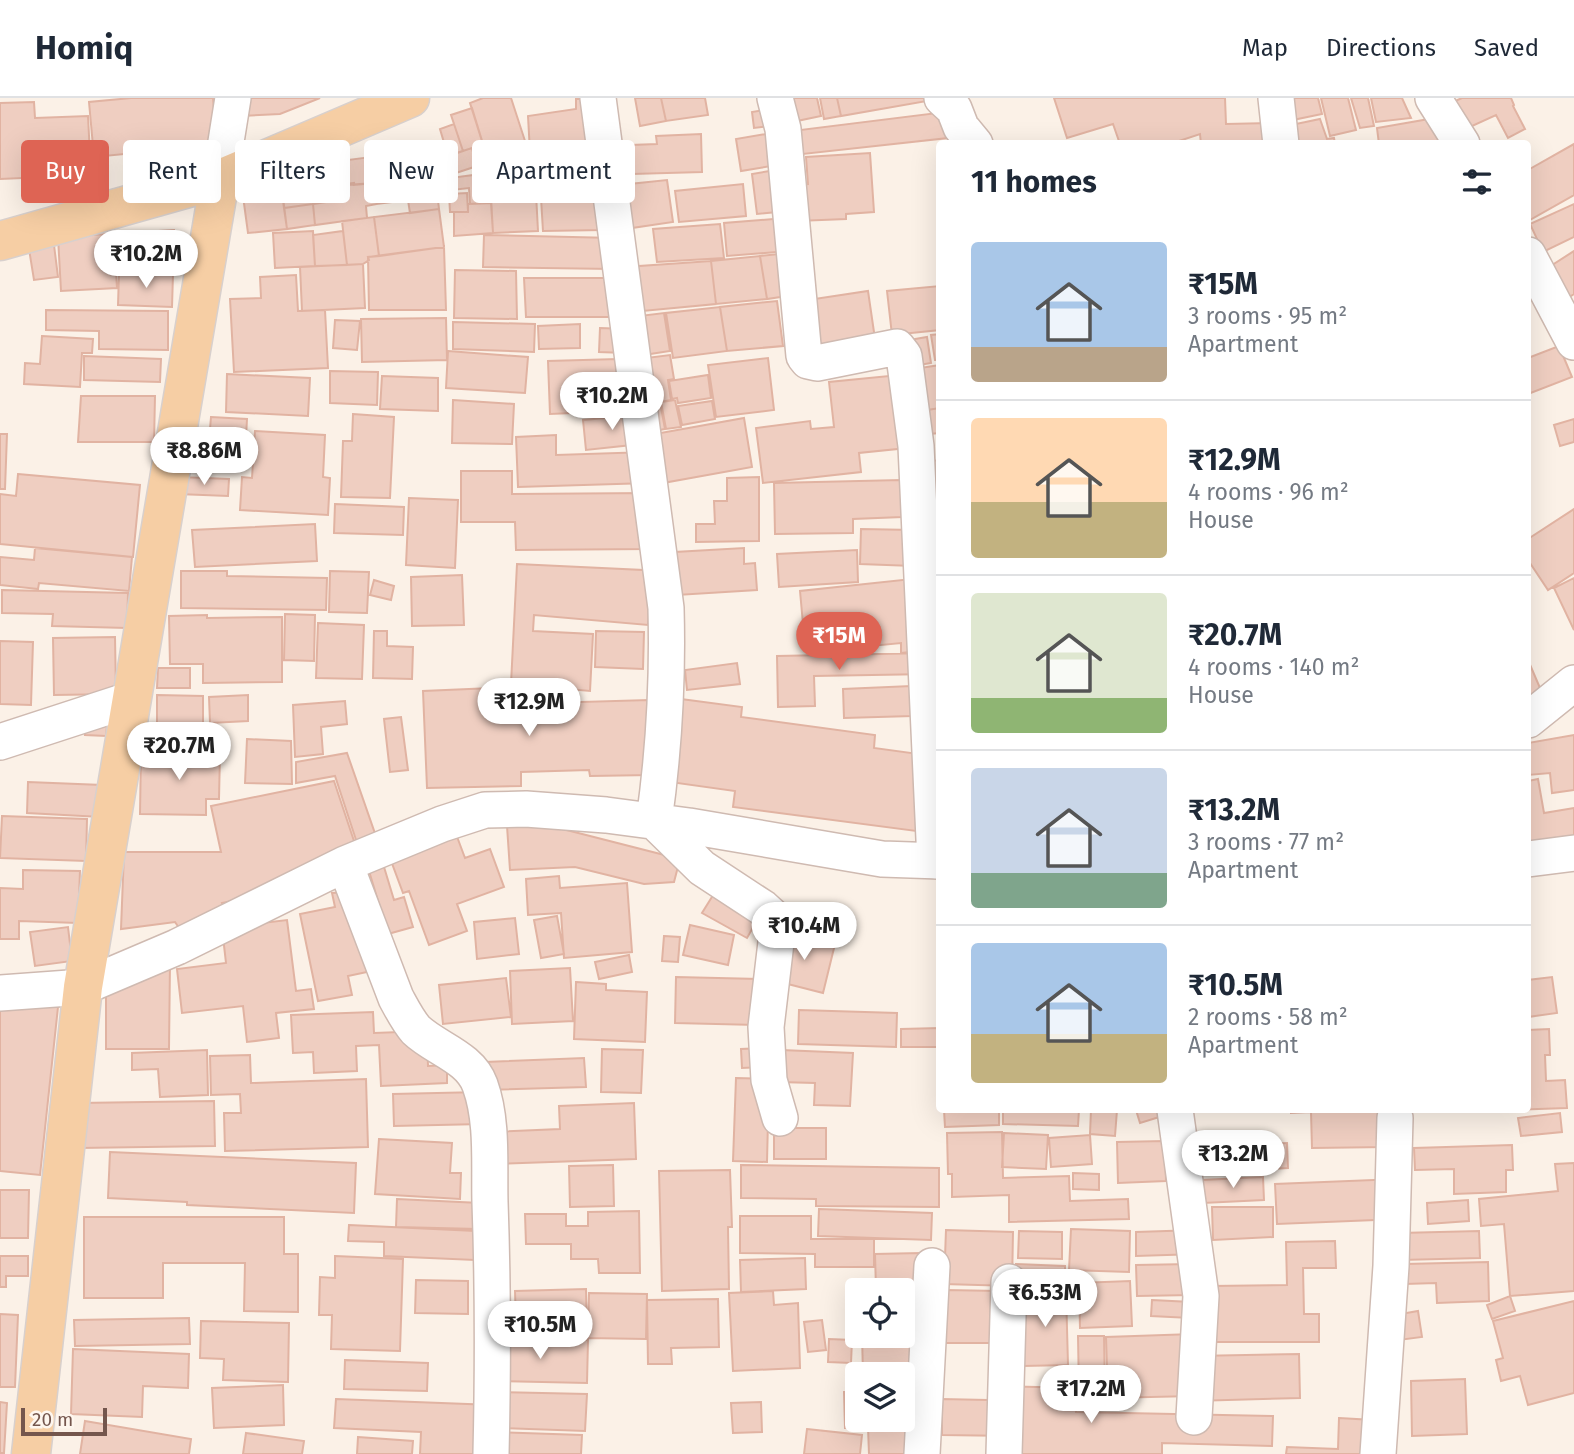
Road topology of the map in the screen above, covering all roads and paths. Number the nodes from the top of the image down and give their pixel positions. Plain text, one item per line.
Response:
1 (233, 98) edge
2 (410, 98) edge
3 (598, 98) edge
4 (775, 98) edge
5 (942, 98) edge
6 (1276, 98) edge
7 (1433, 98) edge
8 (972, 140) edge
9 (1281, 140) edge
10 (1459, 140) edge
11 (221, 173) edge
12 (221, 179) edge
13 (135, 203) edge
14 (216, 203) edge
15 (0, 241) edge
16 (1531, 268) edge
17 (1541, 311) edge
18 (1574, 342) edge
19 (928, 444) edge
20 (1574, 683) edge
21 (132, 699) junction
22 (1531, 718) edge
23 (0, 742) edge
24 (936, 778) edge
25 (654, 821) junction
26 (1574, 853) edge
27 (1531, 859) edge
28 (936, 861) edge
29 (345, 864) junction
30 (83, 987) junction
31 (0, 993) edge
32 (1175, 1113) edge
33 (780, 1118) dead end
34 (1395, 1118) dead end
35 (932, 1266) dead end
36 (1009, 1282) dead end
37 (1194, 1417) dead end
38 (31, 1454) edge
39 (491, 1454) edge
40 (922, 1454) edge
41 (1004, 1454) edge
42 (1378, 1454) edge

1 - 11 street
2 - 12 main road
3 - 25 street
4 - 19 street
5 - 8 street
6 - 9 street
7 - 10 street
13 - 15 main road
14 - 21 main road
16 - 17 street
17 - 18 street
19 - 24 street
20 - 22 street
21 - 23 street
21 - 30 main road
25 - 28 street
25 - 29 street
25 - 33 street
26 - 27 street
29 - 30 street
29 - 39 street
30 - 31 street
30 - 38 main road
32 - 37 street
34 - 42 street
35 - 40 street
36 - 41 street

